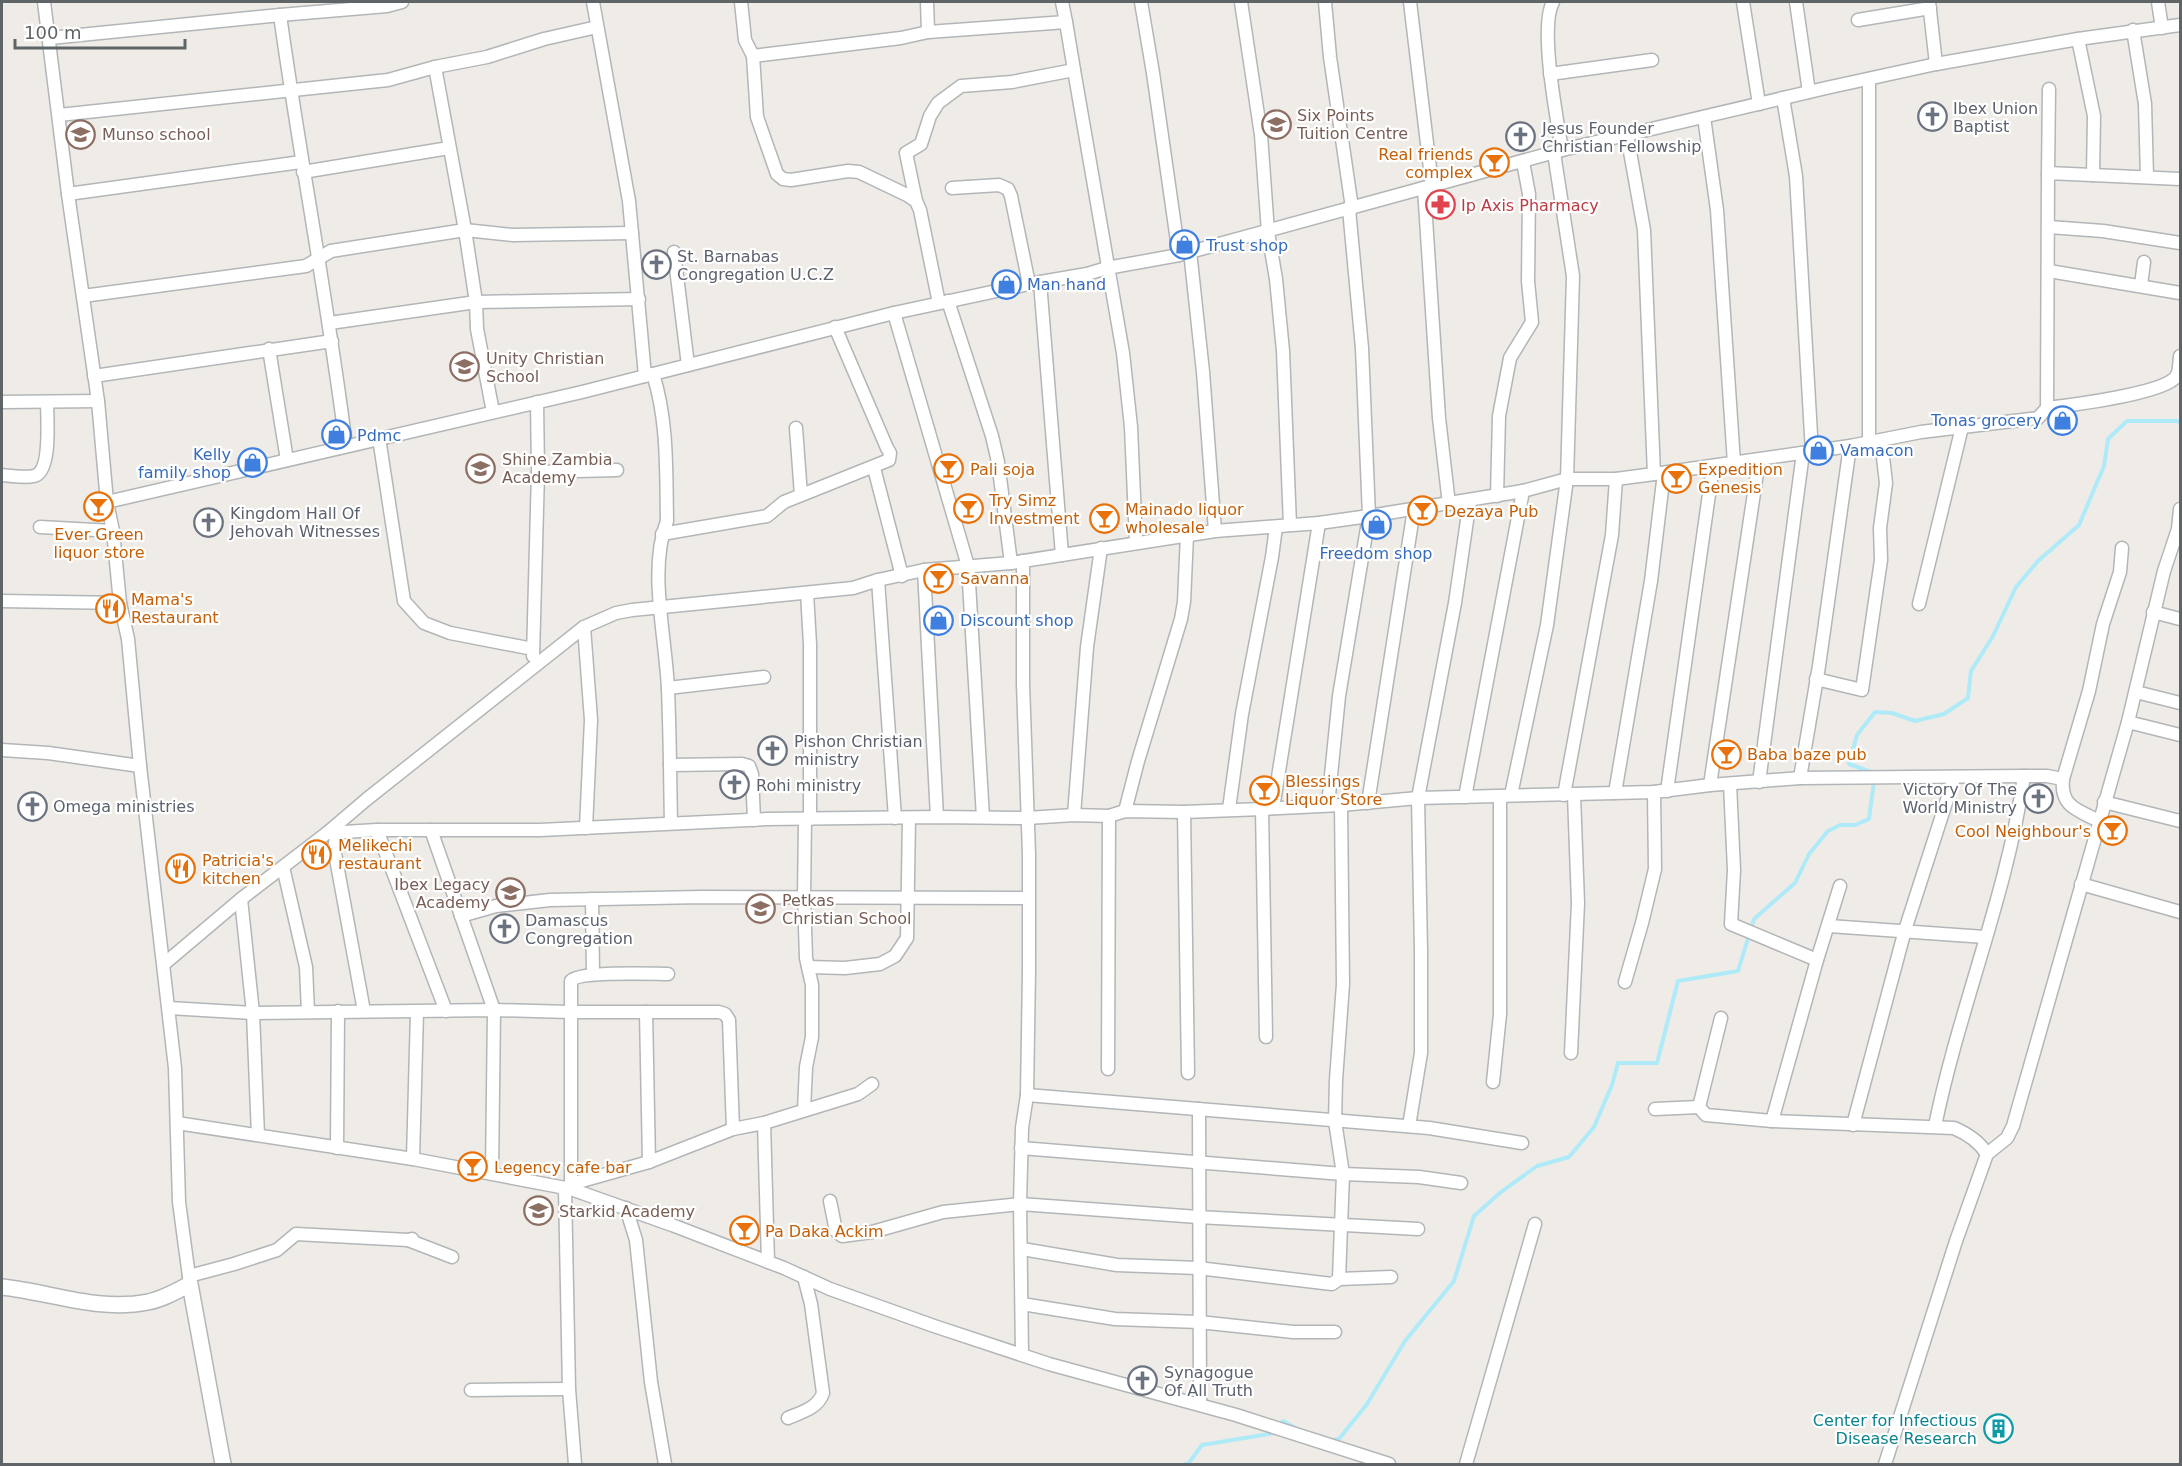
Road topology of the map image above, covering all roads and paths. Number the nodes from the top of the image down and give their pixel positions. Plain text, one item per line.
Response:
1 (44, 2) edge
2 (402, 2) edge
3 (593, 2) edge
4 (741, 2) edge
5 (927, 2) edge
6 (1062, 2) edge
7 (1141, 2) edge
8 (1241, 2) edge
9 (1325, 2) edge
10 (1410, 2) edge
11 (1553, 2) edge
12 (1743, 2) edge
13 (1796, 2) edge
14 (2158, 2) edge
15 (1930, 5) edge
16 (280, 15) junction
17 (1858, 20) dead end
18 (1066, 22) junction
19 (2181, 25) edge
20 (597, 27) junction
21 (2162, 28) junction
22 (2133, 30) junction
23 (928, 32) junction
24 (50, 38) junction
25 (2078, 39) junction
26 (753, 56) junction
27 (1652, 60) dead end
28 (1936, 64) junction
29 (435, 67) junction
30 (1074, 70) junction
31 (1550, 74) junction
32 (1869, 79) junction
33 (2049, 88) dead end
34 (290, 92) junction
35 (1809, 92) junction
36 (1783, 98) junction
37 (1759, 104) junction
38 (59, 116) junction
39 (1704, 117) junction
40 (1627, 135) junction
41 (449, 148) junction
42 (1558, 152) junction
43 (1523, 162) junction
44 (302, 167) junction
45 (2048, 173) junction
46 (2093, 175) junction
47 (2147, 177) junction
48 (2181, 179) edge
49 (1428, 187) junction
50 (952, 189) dead end
51 (68, 194) junction
52 (916, 201) junction
53 (1350, 208) junction
54 (2049, 227) junction
55 (465, 230) junction
56 (1268, 232) junction
57 (632, 233) junction
58 (2181, 243) edge
59 (674, 252) dead end
60 (1184, 253) junction
61 (319, 258) junction
62 (2144, 262) dead end
63 (1107, 268) junction
64 (2049, 271) junction
65 (1035, 283) junction
66 (2141, 285) junction
67 (2181, 293) edge
68 (83, 296) junction
69 (639, 298) junction
70 (476, 302) junction
71 (944, 302) junction
72 (894, 313) junction
73 (330, 323) junction
74 (836, 327) junction
75 (332, 341) junction
76 (270, 349) junction
77 (2181, 356) edge
78 (688, 365) junction
79 (649, 375) junction
80 (94, 376) junction
81 (2165, 384) junction
82 (2181, 387) edge
83 (98, 401) junction
84 (2, 402) edge
85 (47, 402) junction
86 (537, 402) junction
87 (2047, 408) junction
88 (493, 412) junction
89 (1962, 427) junction
90 (796, 428) dead end
91 (379, 438) junction
92 (1875, 441) junction
93 (346, 446) junction
94 (1850, 446) junction
95 (1807, 453) junction
96 (286, 460) junction
97 (1760, 460) junction
98 (1734, 463) junction
99 (1713, 466) junction
100 (873, 468) junction
101 (617, 471) dead end
102 (538, 472) junction
103 (1659, 473) junction
104 (2, 475) edge
105 (1567, 479) junction
106 (1616, 479) junction
107 (1523, 491) junction
108 (801, 495) junction
109 (1497, 495) junction
110 (1470, 500) junction
111 (107, 502) junction
112 (1449, 504) junction
113 (2181, 508) edge
114 (1414, 509) junction
115 (1369, 516) junction
116 (1319, 523) junction
117 (1290, 525) junction
118 (1276, 526) junction
119 (40, 527) dead end
120 (2179, 530) edge
121 (113, 531) junction
122 (1215, 531) junction
123 (662, 534) junction
124 (1187, 535) junction
125 (1136, 542) junction
126 (1101, 548) junction
127 (2122, 548) dead end
128 (1062, 555) junction
129 (1017, 562) junction
130 (969, 566) junction
131 (924, 570) junction
132 (902, 576) junction
133 (878, 580) junction
134 (807, 593) junction
135 (2, 601) edge
136 (120, 603) junction
137 (1920, 604) dead end
138 (661, 608) junction
139 (2153, 612) junction
140 (2181, 619) edge
141 (584, 627) junction
142 (533, 649) junction
143 (533, 666) junction
144 (764, 677) dead end
145 (1816, 679) junction
146 (668, 688) junction
147 (2136, 692) junction
148 (2181, 703) edge
149 (2128, 722) junction
150 (2181, 735) edge
151 (2, 750) edge
152 (670, 765) junction
153 (140, 766) junction
154 (2024, 776) junction
155 (1800, 778) junction
156 (1954, 778) junction
157 (2063, 779) junction
158 (1759, 782) junction
159 (1730, 784) junction
160 (1710, 785) junction
161 (1661, 792) junction
162 (1615, 793) junction
163 (1569, 795) junction
164 (1505, 796) junction
165 (1465, 797) junction
166 (1418, 798) junction
167 (1368, 802) junction
168 (2104, 802) junction
169 (1328, 805) junction
170 (1341, 805) junction
171 (1267, 808) junction
172 (1229, 809) junction
173 (1125, 811) junction
174 (1184, 812) junction
175 (1074, 815) junction
176 (1109, 816) junction
177 (937, 817) junction
178 (983, 817) junction
179 (895, 818) junction
180 (909, 818) junction
181 (1027, 818) junction
182 (807, 819) junction
183 (754, 820) junction
184 (2099, 821) junction
185 (2181, 821) edge
186 (671, 823) junction
187 (586, 828) junction
188 (377, 830) junction
189 (431, 830) junction
190 (332, 833) junction
191 (284, 867) junction
192 (2081, 884) junction
193 (1840, 886) dead end
194 (804, 897) junction
195 (907, 898) junction
196 (1028, 898) junction
197 (241, 899) junction
198 (592, 899) junction
199 (2181, 912) edge
200 (461, 916) junction
201 (1829, 926) junction
202 (1905, 930) junction
203 (1985, 937) junction
204 (1817, 960) junction
205 (164, 964) junction
206 (807, 967) junction
207 (592, 974) junction
208 (668, 974) dead end
209 (1624, 982) dead end
210 (169, 1008) junction
211 (494, 1010) junction
212 (338, 1011) junction
213 (364, 1011) junction
214 (446, 1011) junction
215 (308, 1012) junction
216 (417, 1012) junction
217 (570, 1012) junction
218 (646, 1012) junction
219 (253, 1013) junction
220 (1721, 1018) dead end
221 (1266, 1037) dead end
222 (1571, 1053) dead end
223 (1108, 1069) dead end
224 (1188, 1074) dead end
225 (1494, 1082) dead end
226 (872, 1084) dead end
227 (1026, 1095) junction
228 (1699, 1107) junction
229 (1199, 1109) junction
230 (1655, 1109) dead end
231 (804, 1110) junction
232 (1335, 1121) junction
233 (1772, 1121) junction
234 (177, 1123) junction
235 (764, 1123) junction
236 (1853, 1125) junction
237 (1409, 1126) junction
238 (1935, 1126) junction
239 (733, 1129) junction
240 (258, 1135) junction
241 (1522, 1143) dead end
242 (337, 1148) junction
243 (1021, 1148) junction
244 (1987, 1154) junction
245 (413, 1159) junction
246 (649, 1162) junction
247 (1200, 1162) junction
248 (492, 1173) junction
249 (1343, 1174) junction
250 (1461, 1183) dead end
251 (569, 1187) junction
252 (830, 1201) dead end
253 (1020, 1204) junction
254 (626, 1208) junction
255 (640, 1214) junction
256 (1198, 1217) junction
257 (1535, 1224) dead end
258 (632, 1225) junction
259 (1342, 1225) junction
260 (1418, 1229) dead end
261 (1022, 1249) junction
262 (452, 1257) dead end
263 (768, 1262) junction
264 (1198, 1268) junction
265 (804, 1277) junction
266 (1391, 1277) dead end
267 (1339, 1279) junction
268 (190, 1280) junction
269 (2, 1287) edge
270 (1022, 1304) junction
271 (1199, 1322) junction
272 (1335, 1332) dead end
273 (1022, 1354) junction
274 (569, 1389) junction
275 (471, 1390) dead end
276 (1200, 1404) junction
277 (789, 1418) dead end
278 (223, 1464) edge
279 (576, 1464) edge
280 (665, 1464) edge
281 (1389, 1464) edge
282 (1466, 1464) edge
283 (1885, 1464) edge

1 - 24 street
2 - 16 street
3 - 20 street
4 - 26 street
5 - 23 street
6 - 18 street
7 - 60 street
8 - 56 street
9 - 53 street
10 - 49 street
11 - 31 street
12 - 37 street
13 - 35 street
14 - 21 street
15 - 17 street
15 - 28 street
16 - 24 street
16 - 34 street
18 - 23 street
18 - 30 street
19 - 21 street
20 - 29 street
20 - 57 street
21 - 22 street
22 - 25 street
22 - 47 street
23 - 26 street
24 - 38 street
25 - 28 street
25 - 46 street
26 - 52 street
27 - 31 street
28 - 32 street
29 - 34 street
29 - 41 street
30 - 52 street
30 - 63 street
31 - 42 street
32 - 35 street
32 - 92 street
33 - 45 street
34 - 38 street
34 - 44 street
35 - 36 street
36 - 37 street
36 - 95 street
37 - 39 street
38 - 51 street
39 - 40 street
39 - 98 street
40 - 42 street
40 - 103 street
41 - 44 street
41 - 55 street
42 - 43 street
42 - 105 street
43 - 49 street
43 - 109 street
44 - 51 street
44 - 61 street
45 - 46 street
45 - 54 street
46 - 47 street
47 - 48 street
49 - 53 street
49 - 112 street
50 - 65 street
51 - 68 street
52 - 71 street
53 - 56 street
53 - 115 street
54 - 58 street
54 - 64 street
55 - 57 street
55 - 61 street
55 - 70 street
56 - 60 street
56 - 117 street
57 - 69 street
59 - 78 street
60 - 63 street
60 - 122 street
61 - 68 street
61 - 73 street
62 - 66 street
63 - 65 street
63 - 125 street
64 - 66 street
64 - 87 street
65 - 71 street
65 - 128 street
66 - 67 street
68 - 80 street
69 - 70 street
69 - 79 street
70 - 73 street
70 - 88 street
71 - 72 street
71 - 129 street
72 - 74 street
72 - 130 street
73 - 75 street
74 - 78 street
74 - 100 street
75 - 76 street
75 - 93 street
76 - 80 street
76 - 96 street
77 - 81 street
78 - 79 street
79 - 86 street
79 - 123 street
80 - 83 street
81 - 82 street
81 - 87 street
83 - 85 street
83 - 111 street
84 - 85 street
85 - 104 street
86 - 88 street
86 - 102 street
87 - 89 street
88 - 91 street
89 - 92 street
89 - 137 street
90 - 108 street
91 - 93 street
91 - 142 street
92 - 94 street
92 - 145 street
93 - 96 street
94 - 95 street
94 - 145 street
95 - 97 street
95 - 158 street
96 - 111 street
97 - 98 street
97 - 160 street
98 - 99 street
99 - 103 street
99 - 161 street
100 - 108 street
100 - 132 street
101 - 102 street
102 - 142 street
103 - 106 street
103 - 162 street
105 - 106 street
105 - 107 street
105 - 164 street
106 - 163 street
107 - 109 street
107 - 165 street
108 - 123 street
109 - 110 street
110 - 112 street
110 - 166 street
111 - 121 street
112 - 114 street
113 - 120 street
114 - 115 street
114 - 167 street
115 - 116 street
115 - 169 street
116 - 117 street
116 - 171 street
117 - 118 street
118 - 122 street
118 - 172 street
119 - 121 street
120 - 139 street
121 - 136 street
122 - 124 street
123 - 138 street
124 - 125 street
124 - 173 street
125 - 126 street
126 - 128 street
126 - 175 street
127 - 157 street
128 - 129 street
129 - 130 street
129 - 181 street
130 - 131 street
130 - 178 street
131 - 132 street
131 - 177 street
132 - 133 street
133 - 134 street
133 - 179 street
134 - 138 street
134 - 182 street
135 - 136 street
136 - 153 street
138 - 141 street
138 - 146 street
139 - 140 street
139 - 147 street
141 - 143 street
141 - 187 street
142 - 143 street
143 - 190 street
144 - 146 street
145 - 155 street
146 - 152 street
147 - 148 street
147 - 149 street
149 - 150 street
149 - 168 street
151 - 153 street
152 - 183 street
152 - 186 street
153 - 205 street
154 - 156 street
154 - 157 street
154 - 203 street
155 - 156 street
155 - 158 street
156 - 202 street
157 - 184 street
158 - 159 street
159 - 160 street
159 - 204 street
160 - 161 street
161 - 162 street
161 - 209 street
162 - 163 street
163 - 164 street
163 - 222 street
164 - 165 street
164 - 225 street
165 - 166 street
166 - 167 street
166 - 237 street
167 - 170 street
168 - 184 street
168 - 185 street
169 - 170 street
169 - 171 street
170 - 232 street
171 - 172 street
171 - 221 street
172 - 174 street
173 - 174 street
173 - 176 street
174 - 224 street
175 - 176 street
175 - 181 street
176 - 223 street
177 - 178 street
177 - 180 street
178 - 181 street
179 - 180 street
179 - 182 street
180 - 195 street
181 - 196 street
182 - 183 street
182 - 194 street
183 - 186 street
184 - 192 street
186 - 187 street
187 - 189 street
188 - 189 street
188 - 190 street
188 - 214 street
189 - 200 street
190 - 191 street
190 - 213 street
191 - 197 street
191 - 215 street
192 - 199 street
192 - 244 street
193 - 201 street
194 - 195 street
194 - 198 street
194 - 206 street
195 - 196 street
195 - 206 street
196 - 227 street
197 - 205 street
197 - 219 street
198 - 200 street
198 - 207 street
200 - 211 street
201 - 202 street
201 - 204 street
202 - 203 street
202 - 236 street
203 - 238 street
204 - 233 street
205 - 210 street
206 - 231 street
207 - 208 street
207 - 217 street
210 - 219 street
210 - 234 street
211 - 214 street
211 - 217 street
211 - 248 street
212 - 213 street
212 - 215 street
212 - 242 street
213 - 216 street
214 - 216 street
215 - 219 street
216 - 245 street
217 - 218 street
217 - 251 street
218 - 239 street
218 - 246 street
219 - 240 street
220 - 228 street
226 - 231 street
227 - 229 street
227 - 243 street
228 - 230 street
228 - 233 street
229 - 232 street
229 - 247 street
231 - 235 street
232 - 237 street
232 - 249 street
233 - 236 street
234 - 240 street
234 - 268 street
235 - 239 street
235 - 263 street
236 - 238 street
237 - 241 street
238 - 244 street
239 - 246 street
240 - 242 street
242 - 245 street
243 - 247 street
243 - 253 street
244 - 283 street
245 - 248 street
246 - 251 street
247 - 249 street
247 - 256 street
248 - 251 street
249 - 250 street
249 - 259 street
251 - 254 street
251 - 274 street
252 - 253 street
253 - 256 street
253 - 261 street
254 - 255 street
254 - 258 street
255 - 258 street
255 - 263 street
256 - 259 street
256 - 264 street
257 - 282 street
258 - 280 street
259 - 260 street
259 - 267 street
261 - 264 street
261 - 270 street
262 - 268 street
263 - 265 street
264 - 267 street
264 - 271 street
265 - 273 street
265 - 277 street
266 - 267 street
268 - 269 street
268 - 278 street
270 - 271 street
270 - 273 street
271 - 272 street
271 - 276 street
273 - 276 street
274 - 275 street
274 - 279 street
276 - 281 street

